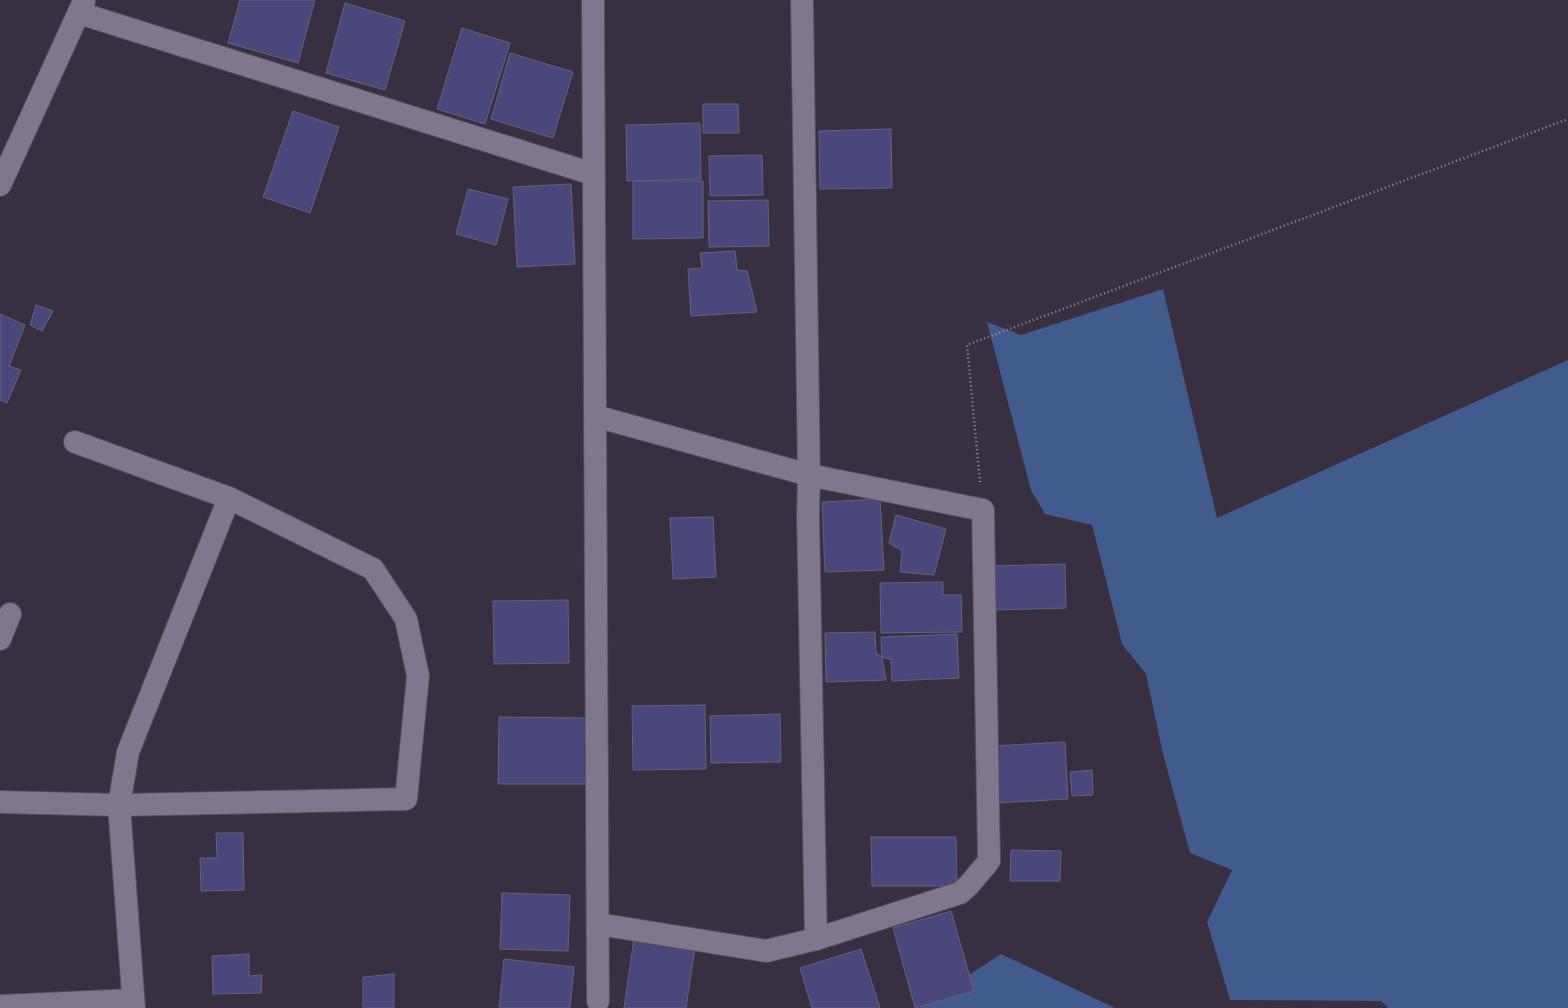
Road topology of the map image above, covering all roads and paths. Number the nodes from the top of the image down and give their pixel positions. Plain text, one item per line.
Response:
1 (592, 0) edge
2 (802, 0) edge
3 (82, 7) edge
4 (1568, 119) edge
5 (593, 174) junction
6 (0, 185) edge
7 (595, 416) junction
8 (75, 442) dead end
9 (809, 474) junction
10 (229, 498) junction
11 (983, 510) junction
12 (10, 614) dead end
13 (0, 639) edge
14 (0, 802) edge
15 (119, 805) junction
16 (598, 924) junction
17 (816, 939) junction
18 (598, 1001) dead end
19 (133, 1004) edge
20 (0, 1006) edge

1 - 5 street
2 - 9 street
3 - 5 street
3 - 6 street
4 - 11 path
5 - 7 street
7 - 9 street
7 - 16 street
8 - 10 street
9 - 11 street
9 - 17 street
10 - 15 street
10 - 15 street
11 - 17 street
12 - 13 street
14 - 15 street
15 - 19 street
16 - 17 street
16 - 18 street
19 - 20 street

